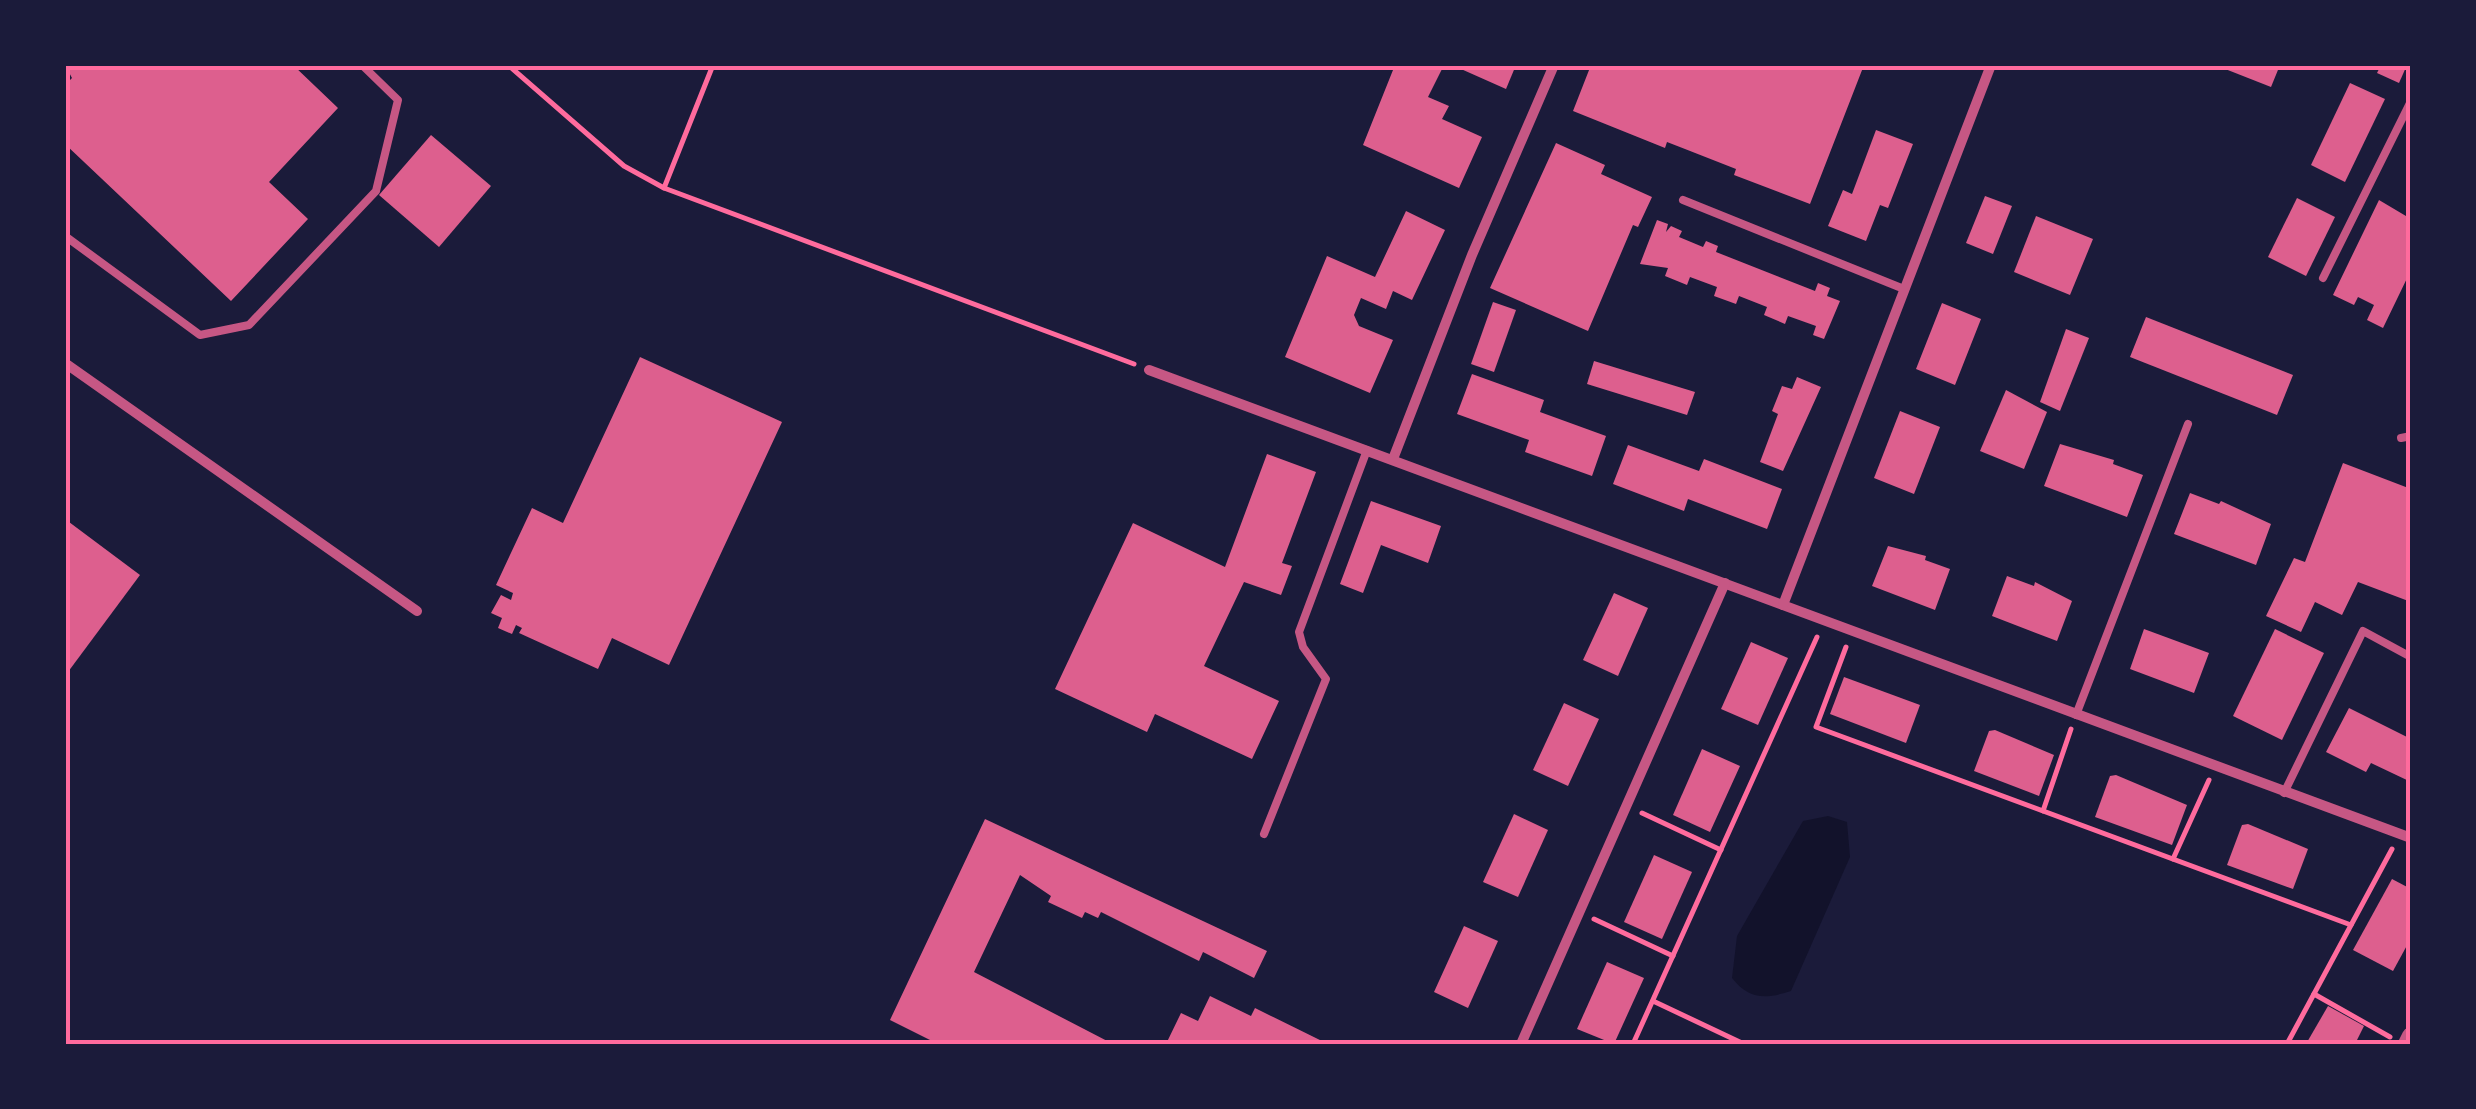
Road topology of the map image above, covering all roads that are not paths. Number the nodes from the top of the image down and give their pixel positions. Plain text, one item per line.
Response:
1 (362, 65) edge
2 (1554, 65) edge
3 (1991, 65) edge
4 (2411, 101) edge
5 (1683, 200) dead end
6 (65, 236) edge
7 (2324, 278) dead end
8 (1904, 289) junction
9 (65, 364) edge
10 (1148, 370) road end
11 (2188, 424) dead end
12 (2411, 436) edge
13 (2401, 438) dead end
14 (1367, 450) junction
15 (1393, 459) junction
16 (1725, 583) junction
17 (1783, 605) junction
18 (417, 611) dead end
19 (2411, 656) edge
20 (2076, 715) junction
21 (2284, 793) junction
22 (1264, 834) dead end
23 (2406, 836) edge
24 (2411, 1036) edge
25 (1521, 1044) edge
26 (2404, 1044) edge

1 - 6 lane
2 - 15 street
3 - 8 street
4 - 7 lane
5 - 8 lane
8 - 17 street
9 - 18 street
10 - 14 street
11 - 20 lane
12 - 13 lane
14 - 15 street
14 - 22 lane
15 - 16 street
16 - 17 street
16 - 25 street
17 - 20 street
19 - 21 lane
20 - 21 street
21 - 23 street
24 - 26 street

